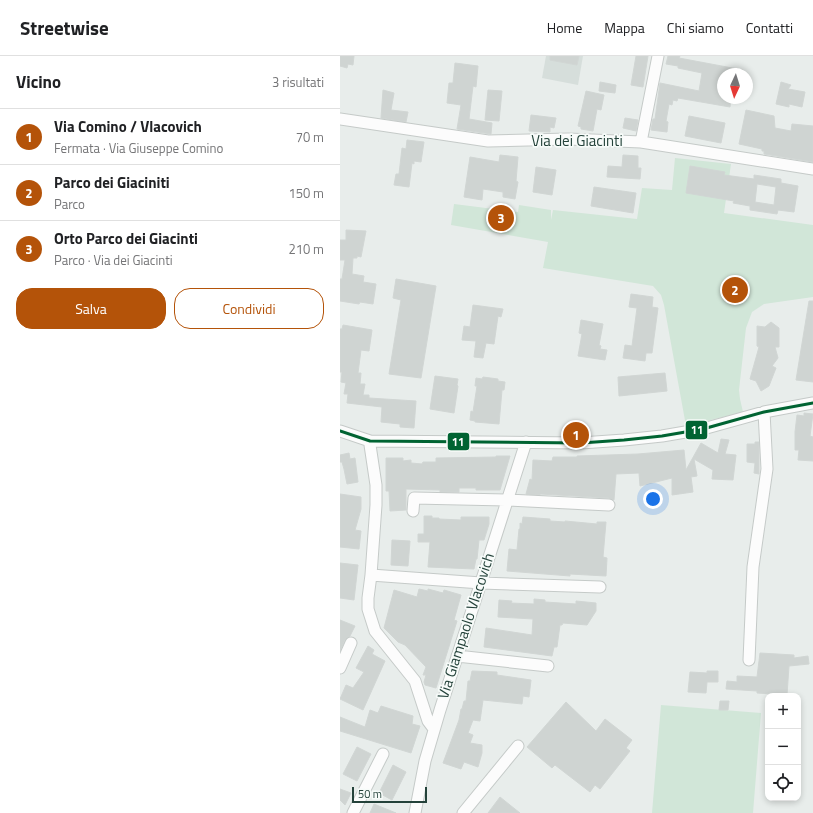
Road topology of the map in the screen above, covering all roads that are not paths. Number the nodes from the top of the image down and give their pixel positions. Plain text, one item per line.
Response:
1 (658, 56) edge
2 (340, 119) edge
3 (641, 142) junction
4 (813, 169) edge
5 (813, 403) edge
6 (764, 412) junction
7 (340, 431) edge
8 (370, 441) junction
9 (526, 442) junction
10 (506, 500) junction
11 (609, 505) dead end
12 (413, 511) dead end
13 (371, 575) junction
14 (480, 583) junction
15 (600, 587) dead end
16 (351, 643) dead end
17 (458, 656) junction
18 (749, 660) dead end
19 (548, 666) dead end
20 (340, 668) edge
21 (434, 729) junction
22 (518, 746) dead end
23 (383, 754) dead end
24 (354, 813) edge
25 (415, 813) edge
26 (463, 813) edge

1 - 3 street
2 - 3 street, Via dei Giacinti
3 - 4 street, Via dei Giacinti
5 - 6 street
6 - 9 street
6 - 18 street
7 - 8 street
8 - 9 street
8 - 13 street
9 - 10 street, Via Giampaolo Vlacovich
10 - 11 street
10 - 12 street
10 - 14 street, Via Giampaolo Vlacovich
13 - 14 street
13 - 21 street
14 - 15 street
14 - 17 street, Via Giampaolo Vlacovich
16 - 20 street
17 - 19 street
17 - 21 street, Via Giampaolo Vlacovich
21 - 25 street, Via Giampaolo Vlacovich
22 - 26 street
23 - 24 street

